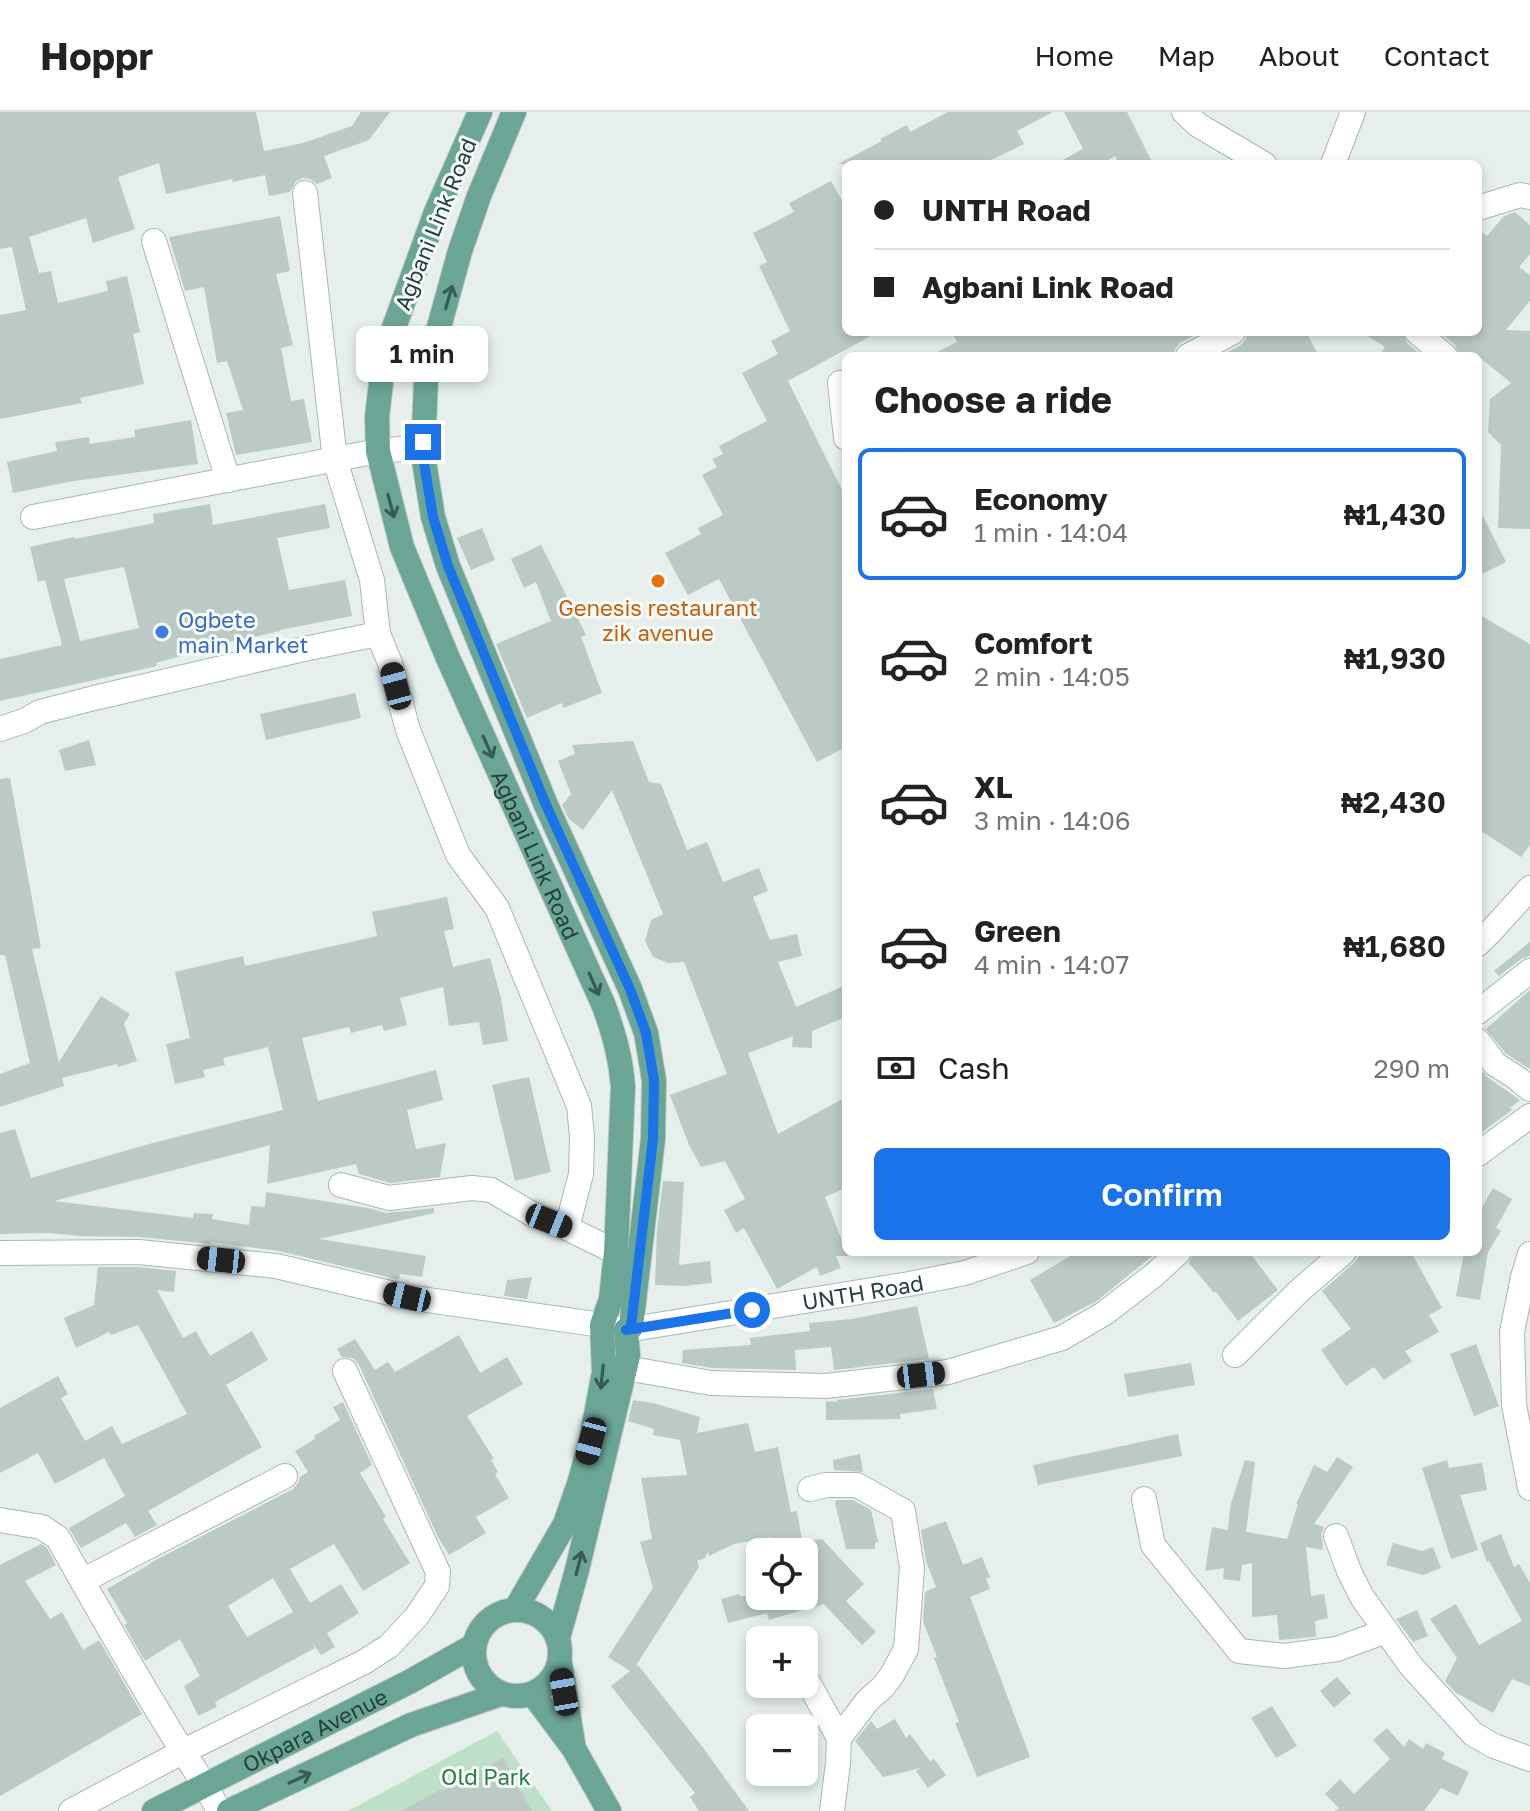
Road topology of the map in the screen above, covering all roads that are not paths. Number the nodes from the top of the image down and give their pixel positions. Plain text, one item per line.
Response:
1 (480, 112) edge
2 (514, 112) edge
3 (1184, 112) edge
4 (1353, 112) edge
5 (1257, 160) edge
6 (1335, 160) edge
7 (305, 193) dead end
8 (1530, 197) edge
9 (1482, 207) edge
10 (154, 241) dead end
11 (1226, 336) edge
12 (1422, 336) edge
13 (1196, 352) edge
14 (1440, 352) edge
15 (840, 383) dead end
16 (842, 401) edge
17 (423, 447) junction
18 (378, 451) junction
19 (335, 460) junction
20 (228, 480) junction
21 (33, 517) dead end
22 (378, 634) junction
23 (0, 729) edge
24 (1530, 888) edge
25 (1482, 940) edge
26 (1530, 971) edge
27 (1482, 1009) edge
28 (1482, 1046) edge
29 (1530, 1089) edge
30 (1530, 1116) edge
31 (1482, 1151) edge
32 (341, 1185) dead end
33 (567, 1228) junction
34 (616, 1252) junction
35 (0, 1253) edge
36 (1530, 1254) edge
37 (1015, 1256) edge
38 (1175, 1256) edge
39 (1339, 1256) edge
40 (639, 1263) junction
41 (602, 1325) junction
42 (626, 1330) junction
43 (1235, 1355) dead end
44 (626, 1368) junction
45 (345, 1371) dead end
46 (285, 1476) dead end
47 (1530, 1488) edge
48 (810, 1489) dead end
49 (1144, 1499) dead end
50 (0, 1520) edge
51 (1336, 1536) dead end
52 (82, 1581) junction
53 (515, 1610) junction
54 (1386, 1631) junction
55 (558, 1638) junction
56 (473, 1646) junction
57 (560, 1663) junction
58 (501, 1694) junction
59 (533, 1694) junction
60 (817, 1698) edge
61 (839, 1738) junction
62 (574, 1749) junction
63 (182, 1752) junction
64 (1530, 1759) edge
65 (206, 1785) junction
66 (71, 1811) edge
67 (154, 1811) edge
68 (219, 1811) edge
69 (229, 1811) edge
70 (609, 1811) edge
71 (832, 1811) edge

1 - 18 main road, Agbani Link Road
17 -> 2 main road, Agbani Link Road
3 - 5 street
4 - 6 street
7 - 19 street
8 - 9 street
10 - 20 street
11 - 13 street
12 - 14 street
15 - 16 street
17 - 18 street
17 - 40 main road, Agbani Link Road
18 - 19 street
18 -> 34 main road, Agbani Link Road
19 - 20 street
19 - 22 street
20 - 21 street
22 - 23 street
22 - 33 street
24 - 25 street
26 - 27 street
28 - 29 street
30 - 31 street
32 - 33 street
33 - 34 street
34 - 40 street
34 - 41 main road, Agbani Link Road
35 - 41 street, UNTH Road
36 - 47 street
37 - 42 street, UNTH Road
38 - 44 street
39 - 43 street
40 - 42 main road, Agbani Link Road
41 - 42 street, UNTH Road
41 -> 53 main road, Agbani Link Road
42 - 44 main road, Agbani Link Road
55 -> 44 main road, Agbani Link Road
45 - 63 street
46 - 52 street
48 - 61 street
49 - 54 street
50 - 52 street
51 - 54 street
52 - 63 street
53 - 55 main road
53 - 56 main road
54 - 64 street
55 - 57 main road
56 - 58 main road
56 - 65 main road, Okpara Avenue
57 - 59 main road
57 - 62 main road
58 - 59 main road
69 -> 58 main road, Okpara Avenue
59 - 62 main road
60 - 61 street
61 - 71 street
62 - 70 main road
63 - 65 street
63 - 66 street
65 - 67 main road, Okpara Avenue
65 - 68 street

